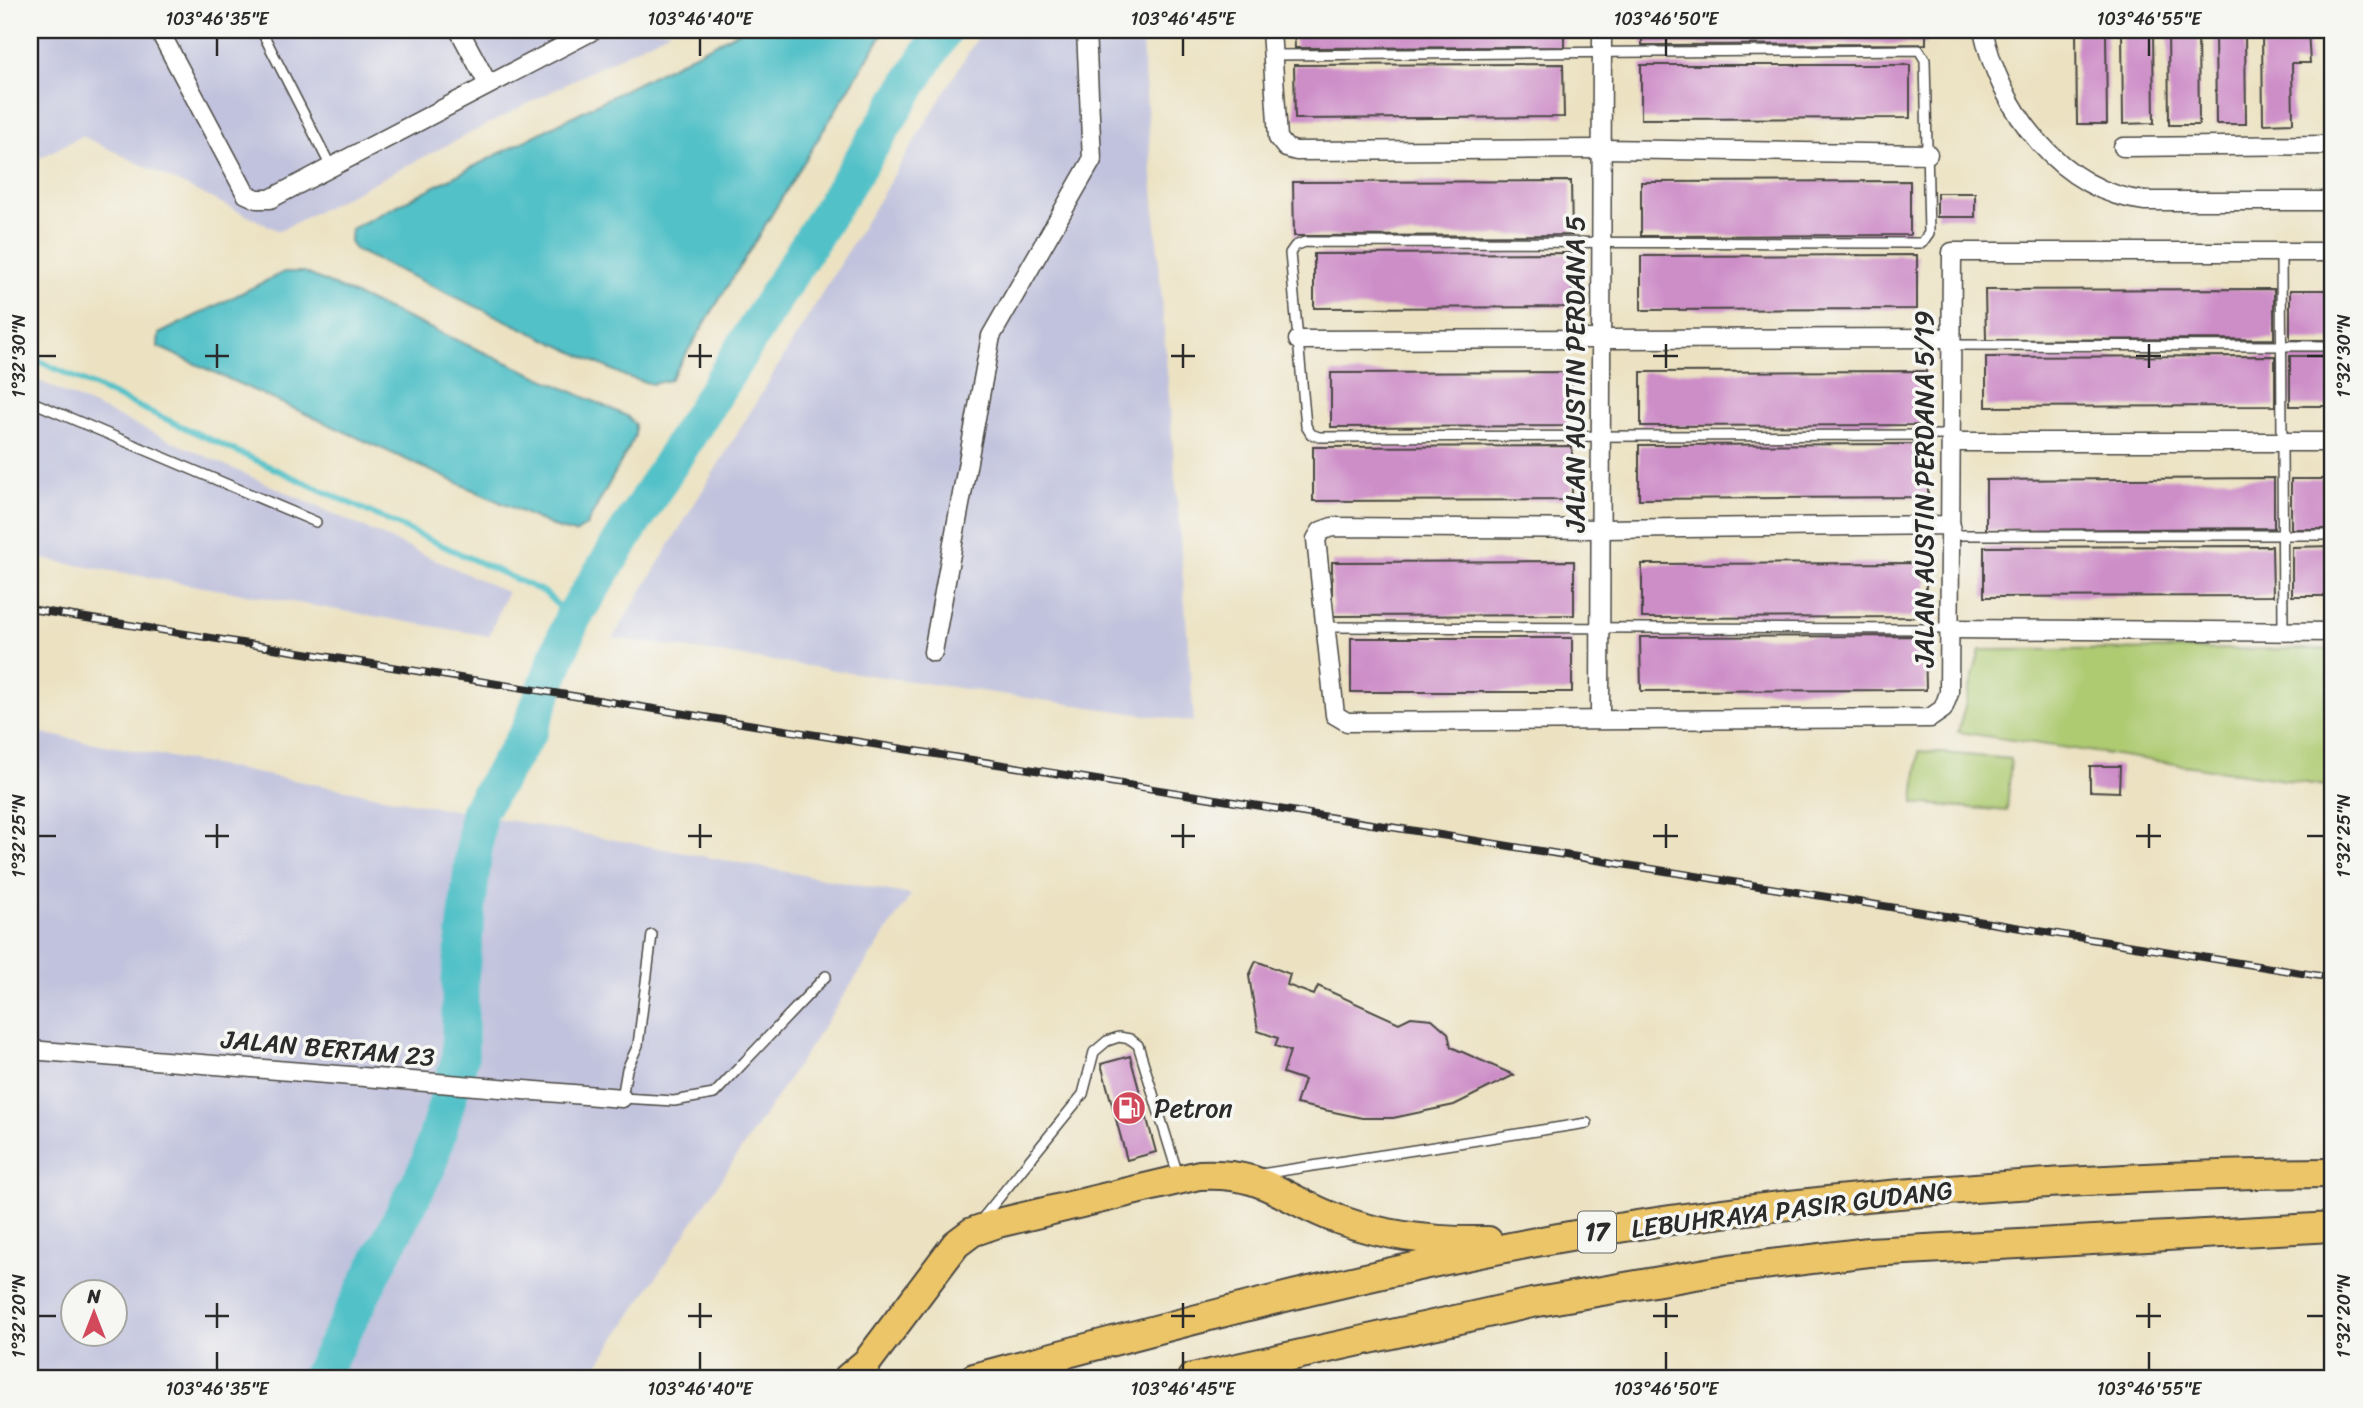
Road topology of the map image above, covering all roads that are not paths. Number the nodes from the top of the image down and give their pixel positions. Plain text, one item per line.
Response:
1 (159, 30) edge
2 (261, 30) edge
3 (459, 30) edge
4 (594, 30) edge
5 (1086, 30) edge
6 (1271, 30) edge
7 (1602, 30) edge
8 (1983, 30) edge
9 (1602, 52) junction
10 (1273, 55) junction
11 (488, 84) junction
12 (2333, 145) edge
13 (2123, 147) dead end
14 (1601, 149) junction
15 (1928, 154) junction
16 (330, 166) junction
17 (2333, 201) edge
18 (1601, 244) junction
19 (2281, 252) junction
20 (2333, 252) edge
21 (1601, 337) junction
22 (1298, 340) junction
23 (1951, 342) junction
24 (2282, 346) junction
25 (2333, 346) edge
26 (30, 401) edge
27 (1602, 435) junction
28 (1951, 438) junction
29 (2282, 442) junction
30 (2333, 442) edge
31 (316, 522) dead end
32 (1601, 529) junction
33 (1951, 530) junction
34 (2282, 535) junction
35 (2333, 535) edge
36 (1324, 627) junction
37 (1602, 627) junction
38 (1951, 629) junction
39 (2283, 632) junction
40 (2333, 632) edge
41 (933, 652) dead end
42 (1600, 718) junction
43 (652, 934) dead end
44 (826, 976) dead end
45 (30, 1050) edge
46 (622, 1098) junction
47 (1587, 1123) dead end
48 (2333, 1156) edge
49 (2233, 1172) junction
50 (2333, 1173) edge
51 (1245, 1177) junction
52 (1180, 1180) junction
53 (2333, 1227) edge
54 (968, 1235) junction
55 (1547, 1240) junction
56 (848, 1378) edge
57 (974, 1378) edge
58 (1192, 1378) edge

1 - 16 street
2 - 16 lane
3 - 11 street
4 - 11 street
5 - 41 street
6 - 10 street
7 - 9 street, JALAN AUSTIN PERDANA 5
8 - 17 street
9 - 10 lane
9 - 14 street, JALAN AUSTIN PERDANA 5
9 - 15 lane
10 - 14 street
11 - 16 street
12 - 13 street
14 - 15 street
14 - 18 street, JALAN AUSTIN PERDANA 5
15 - 18 lane
18 - 21 street, JALAN AUSTIN PERDANA 5
18 - 22 lane
19 - 20 street
19 - 23 street, JALAN AUSTIN PERDANA 5/19
19 - 24 lane
21 - 22 street
21 - 23 street
21 - 27 street, JALAN AUSTIN PERDANA 5
22 - 27 lane
23 - 24 lane
23 - 28 street, JALAN AUSTIN PERDANA 5/19
24 - 25 lane
24 - 29 lane
26 - 31 lane
27 - 28 lane
27 - 32 street, JALAN AUSTIN PERDANA 5
28 - 29 street
28 - 33 street, JALAN AUSTIN PERDANA 5/19
29 - 30 street
29 - 34 lane
32 - 33 street
32 - 36 street
32 - 37 street, JALAN AUSTIN PERDANA 5
33 - 34 lane
33 - 38 street, JALAN AUSTIN PERDANA 5/19
34 - 35 lane
34 - 39 lane
36 - 37 lane
36 - 42 street
37 - 38 lane
37 - 42 street, JALAN AUSTIN PERDANA 5
38 - 39 street
38 - 42 street, JALAN AUSTIN PERDANA 5/19
39 - 40 street
43 - 46 lane
44 - 46 lane
45 - 46 street, JALAN BERTAM 23
47 - 51 lane
48 - 49 highway
49 - 50 highway, LEBUHRAYA PASIR GUDANG / 17
49 - 55 highway, LEBUHRAYA PASIR GUDANG / 17
51 - 52 highway
51 - 55 highway
52 - 54 highway
52 - 54 lane
53 - 58 highway, LEBUHRAYA PASIR GUDANG / 17
54 - 56 highway
55 - 57 highway, LEBUHRAYA PASIR GUDANG / 17

